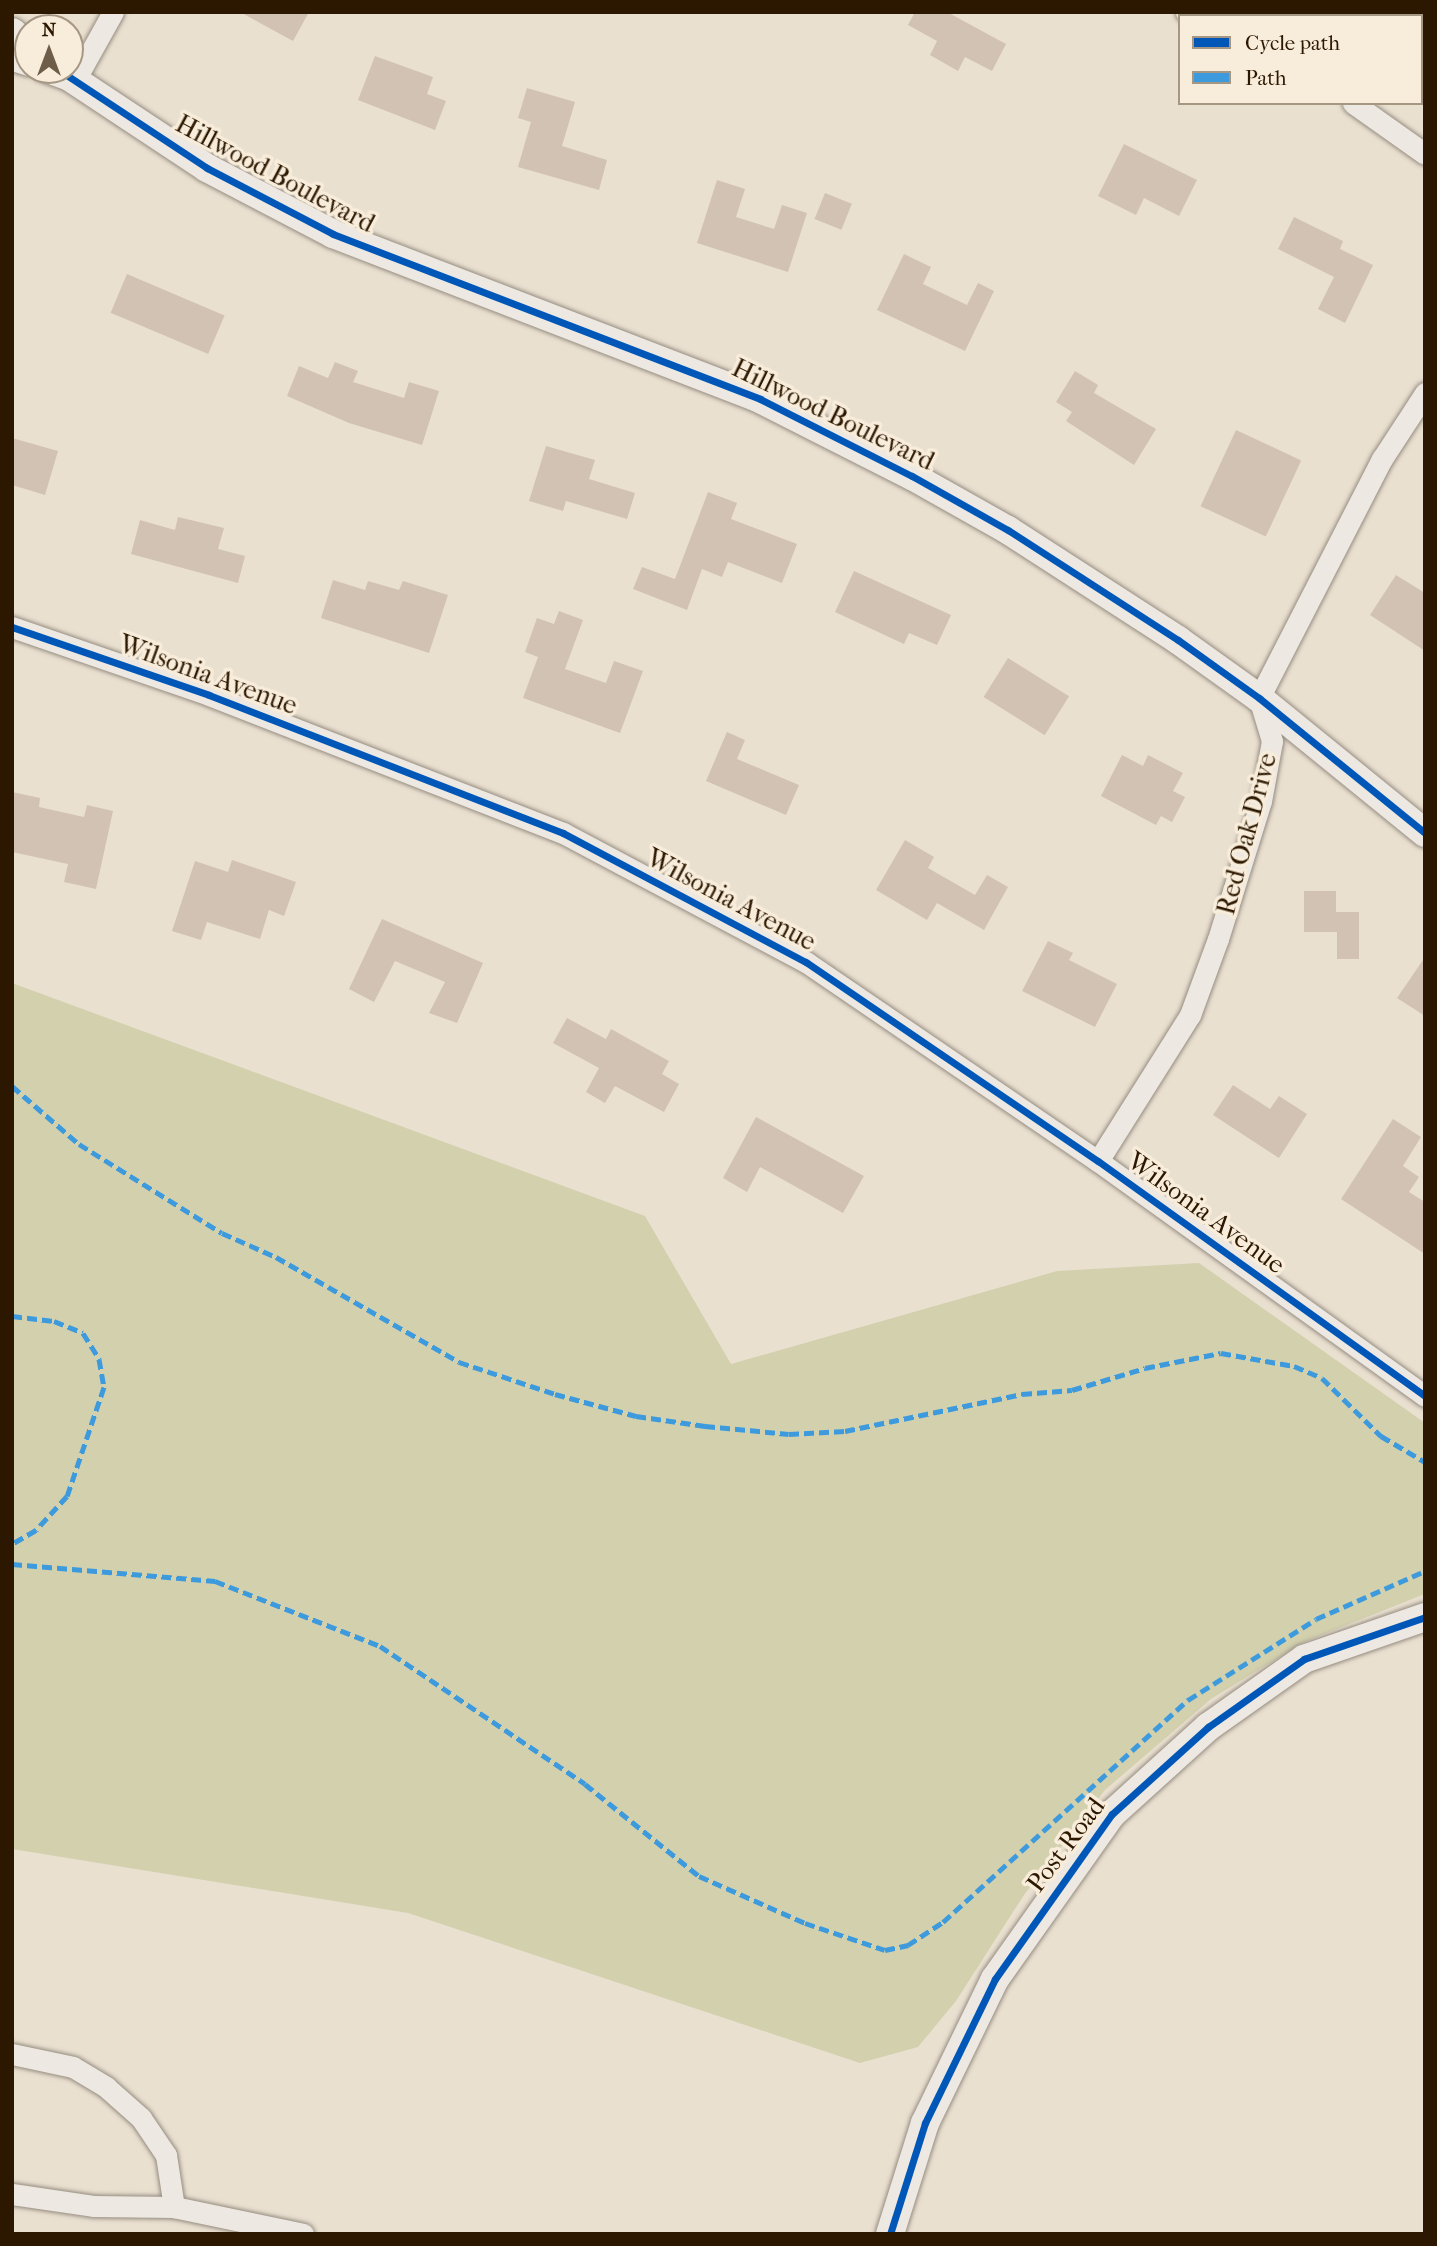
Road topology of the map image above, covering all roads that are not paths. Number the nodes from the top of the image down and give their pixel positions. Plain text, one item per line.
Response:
1 (113, 12) edge
2 (84, 51) edge
3 (78, 84) edge
4 (1356, 105) edge
5 (1425, 154) edge
6 (1425, 393) edge
7 (12, 628) edge
8 (1259, 698) junction
9 (1425, 833) edge
10 (1098, 1161) junction
11 (1425, 1396) edge
12 (1425, 1618) edge
13 (12, 2053) edge
14 (12, 2194) edge
15 (174, 2207) junction
16 (303, 2234) edge
17 (890, 2234) edge

1 - 2 street
3 - 8 street, Hillwood Boulevard
4 - 5 street
6 - 8 street
7 - 10 street, Wilsonia Avenue
8 - 9 street, Hillwood Boulevard
8 - 10 street, Red Oak Drive
10 - 11 street, Wilsonia Avenue
12 - 17 street, Post Road
13 - 15 street
14 - 15 street
15 - 16 street

